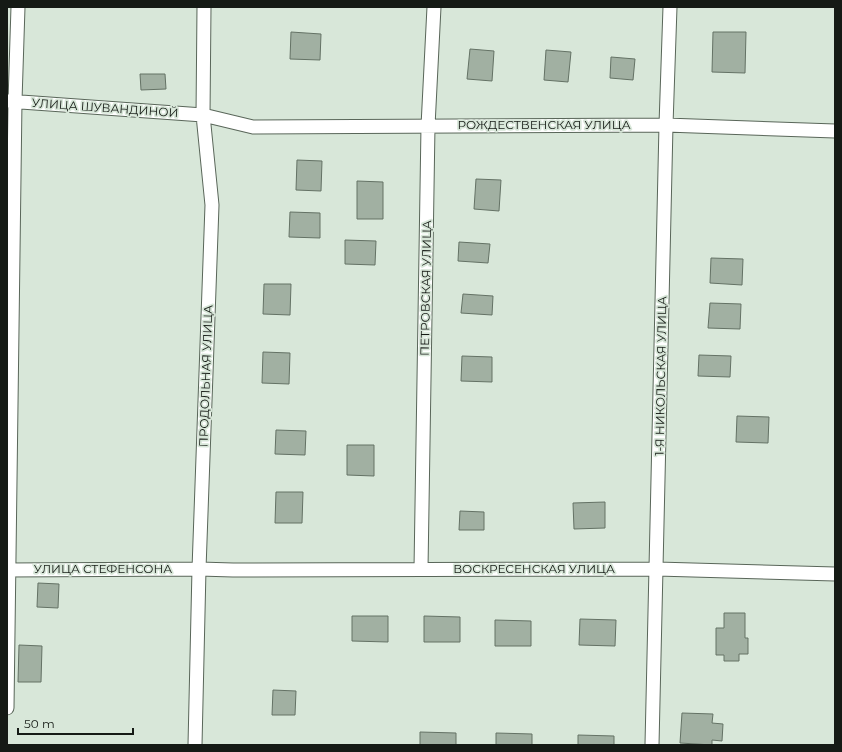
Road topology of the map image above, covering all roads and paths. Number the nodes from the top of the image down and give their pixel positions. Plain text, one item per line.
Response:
1 (18, 7) edge
2 (204, 7) edge
3 (434, 7) edge
4 (670, 7) edge
5 (11, 100) edge
6 (203, 115) junction
7 (666, 125) junction
8 (428, 126) junction
9 (253, 127) joint
10 (835, 131) edge
11 (657, 568) junction
12 (199, 569) junction
13 (421, 569) junction
14 (8, 570) edge
15 (233, 570) joint
16 (835, 574) edge
17 (7, 708) edge
18 (195, 745) edge
19 (652, 745) edge

1 - 5 street
2 - 6 street, ПРОДОЛЬНАЯ УЛИЦА
3 - 8 street, ПЕТРОВСКАЯ УЛИЦА
4 - 7 street, 1-Я НИКОЛЬСКАЯ УЛИЦА
5 - 6 street, УЛИЦА ШУВАНДИНОЙ
5 - 14 street
6 - 9 street, УЛИЦА ШУВАНДИНОЙ
6 - 12 street, ПРОДОЛЬНАЯ УЛИЦА
7 - 8 street, РОЖДЕСТВЕНСКАЯ УЛИЦА
7 - 10 street, РОЖДЕСТВЕНСКАЯ УЛИЦА
7 - 11 street, 1-Я НИКОЛЬСКАЯ УЛИЦА
8 - 9 street, РОЖДЕСТВЕНСКАЯ УЛИЦА
8 - 13 street, ПЕТРОВСКАЯ УЛИЦА
11 - 13 street, ВОСКРЕСЕНСКАЯ УЛИЦА
11 - 16 street, ВОСКРЕСЕНСКАЯ УЛИЦА
11 - 19 street, 1-Я НИКОЛЬСКАЯ УЛИЦА
12 - 14 street, УЛИЦА СТЕФЕНСОНА
12 - 15 street, УЛИЦА СТЕФЕНСОНА
12 - 18 street, ПРОДОЛЬНАЯ УЛИЦА
13 - 15 street, ВОСКРЕСЕНСКАЯ УЛИЦА
14 - 17 street

